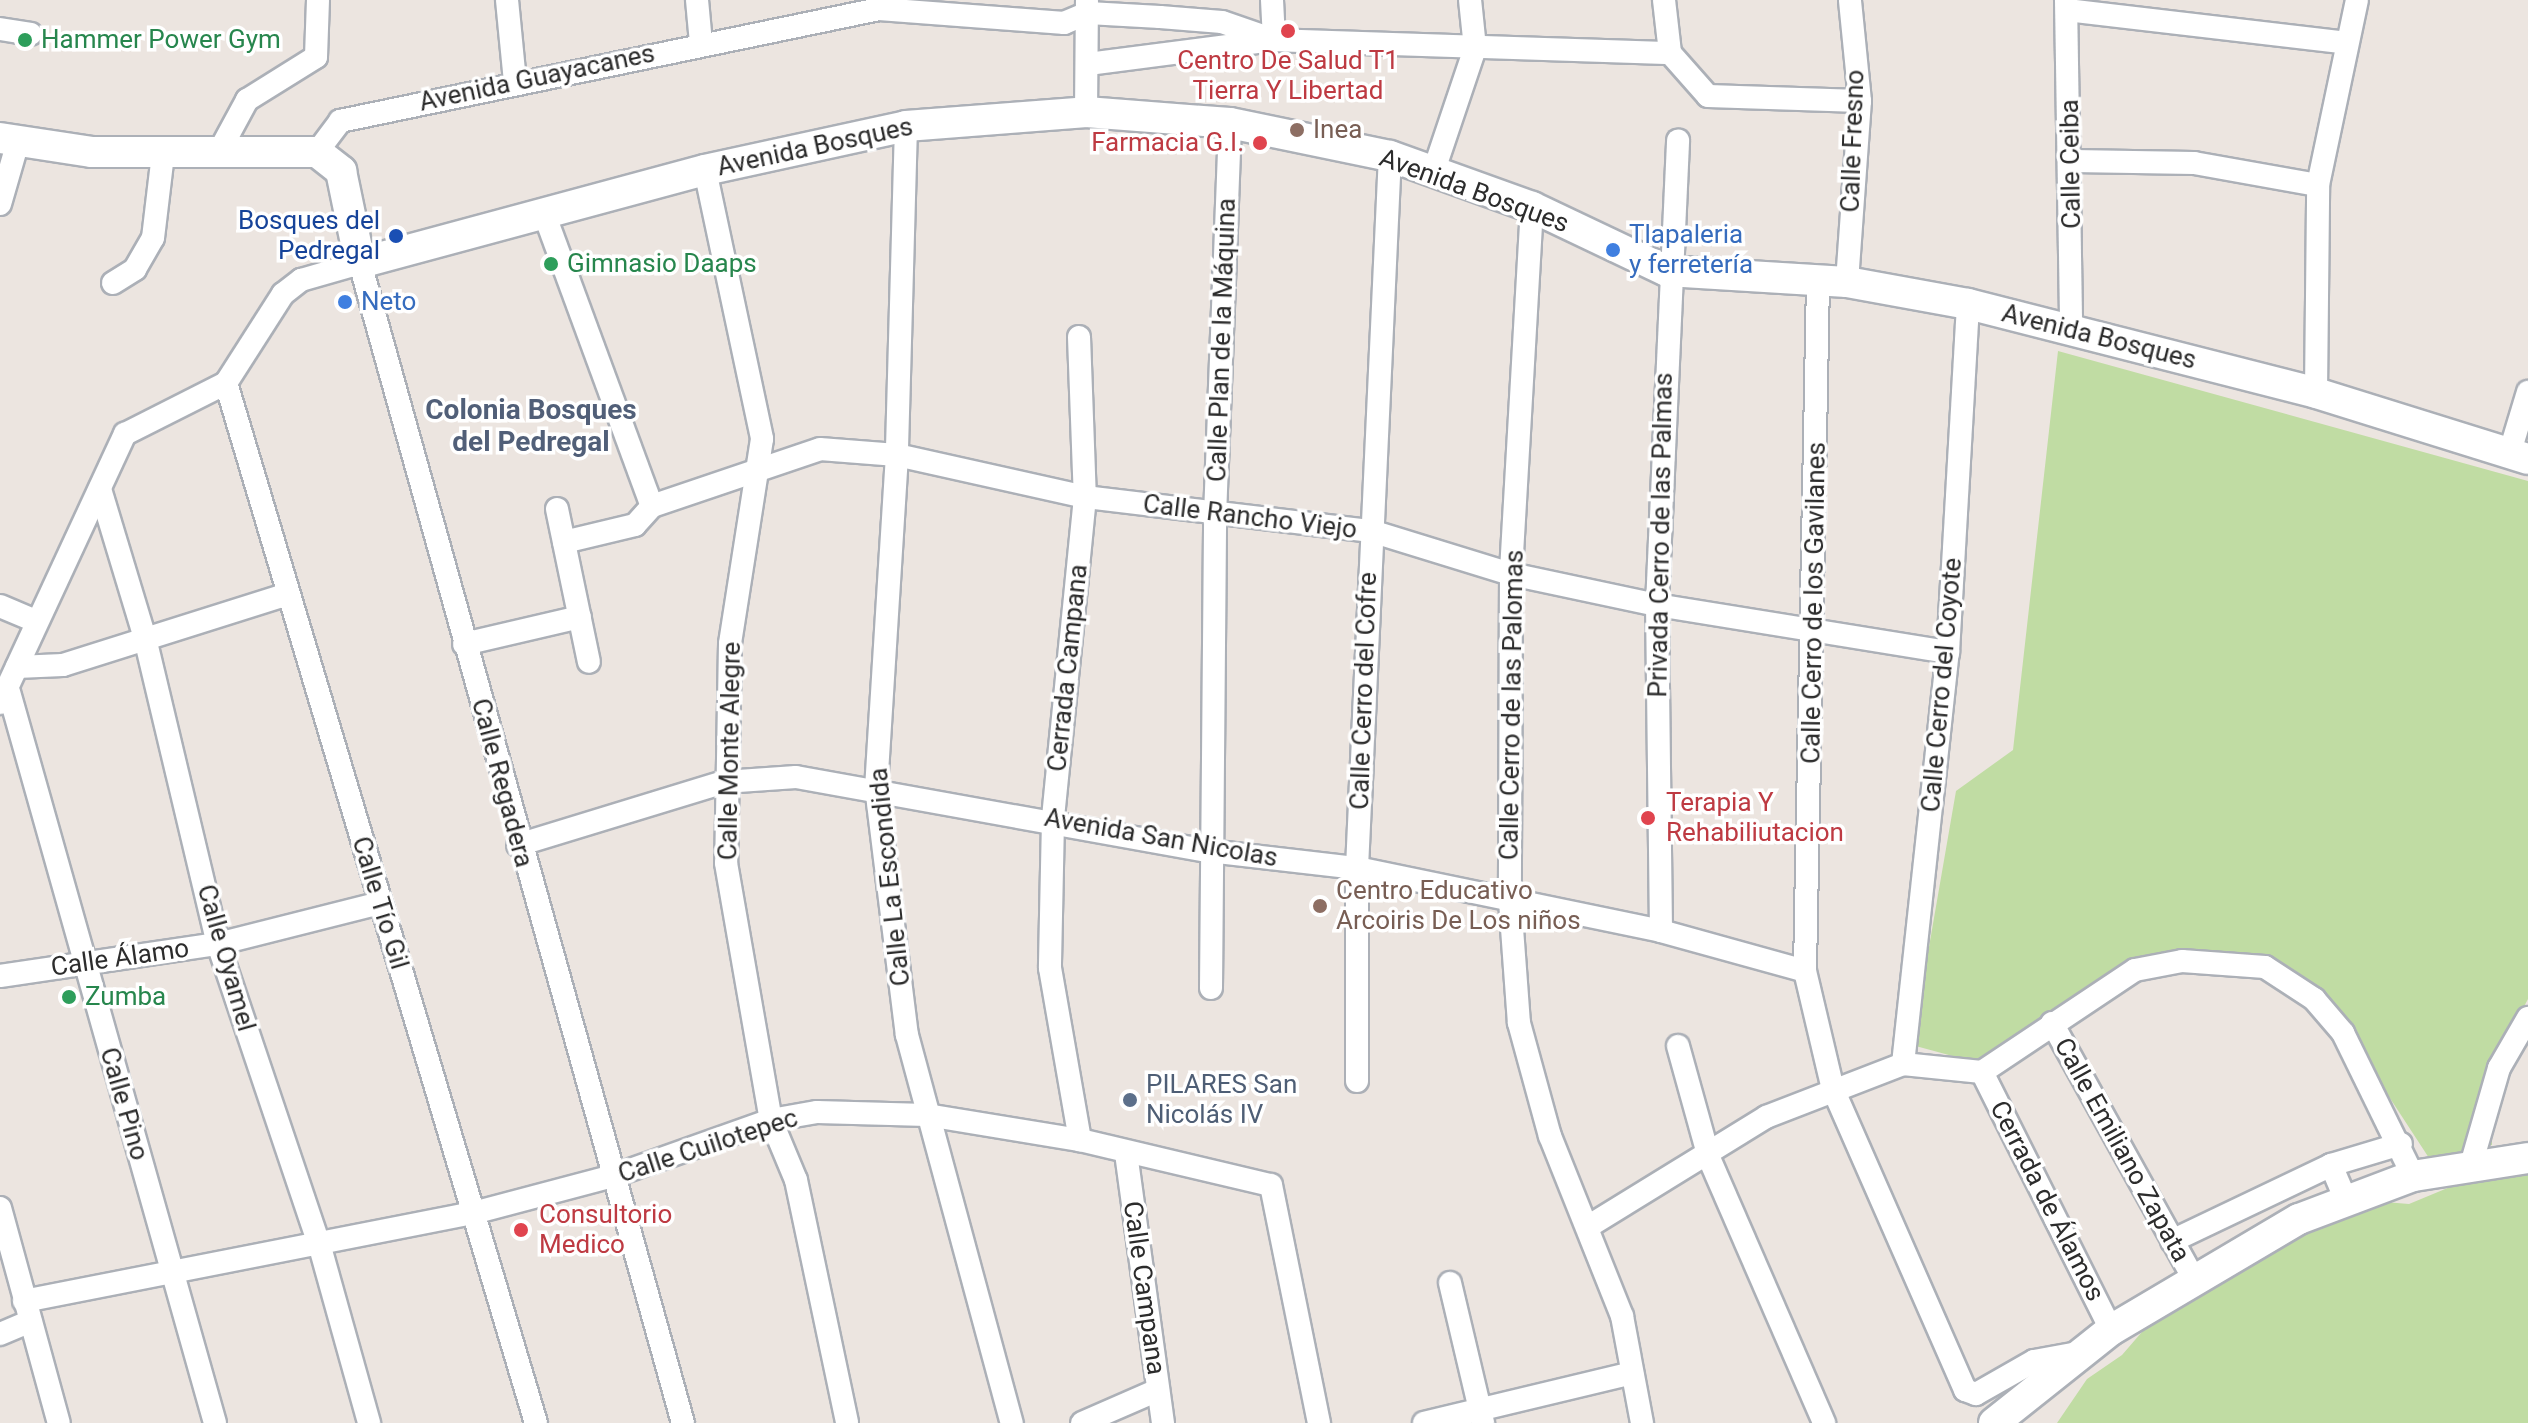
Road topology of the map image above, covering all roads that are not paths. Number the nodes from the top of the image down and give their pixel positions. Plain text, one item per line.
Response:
1 (318, 0) edge
2 (507, 0) edge
3 (697, 0) edge
4 (1272, 0) edge
5 (1470, 0) edge
6 (1664, 0) edge
7 (1850, 0) edge
8 (2357, 0) edge
9 (878, 4) edge
10 (2067, 5) edge
11 (1088, 6) edge
12 (0, 29) edge
13 (31, 34) dead end
14 (1274, 40) junction
15 (701, 43) junction
16 (2347, 43) junction
17 (1475, 48) junction
18 (1670, 53) junction
19 (1088, 64) junction
20 (515, 81) junction
21 (1860, 101) junction
22 (1086, 112) junction
23 (1230, 123) junction
24 (906, 126) junction
25 (1678, 140) dead end
26 (9, 141) edge
27 (220, 150) junction
28 (317, 152) junction
29 (163, 154) junction
30 (1390, 156) junction
31 (2073, 161) junction
32 (705, 170) junction
33 (1433, 173) junction
34 (2318, 185) junction
35 (0, 204) edge
36 (1532, 207) junction
37 (544, 213) junction
38 (360, 263) junction
39 (1667, 271) junction
40 (1832, 281) junction
41 (113, 283) dead end
42 (1968, 304) junction
43 (2071, 329) junction
44 (1079, 337) dead end
45 (226, 383) junction
46 (2528, 392) edge
47 (2316, 393) junction
48 (897, 455) junction
49 (2519, 457) edge
50 (761, 465) junction
51 (100, 489) junction
52 (1085, 497) junction
53 (652, 506) junction
54 (557, 509) dead end
55 (1215, 516) junction
56 (1371, 531) junction
57 (564, 542) junction
58 (1511, 574) junction
59 (288, 594) junction
60 (1657, 605) junction
61 (0, 606) edge
62 (580, 617) junction
63 (36, 621) junction
64 (1815, 635) junction
65 (145, 638) junction
66 (464, 644) junction
67 (1948, 652) junction
68 (589, 662) dead end
69 (17, 667) junction
70 (4, 698) edge
71 (724, 782) junction
72 (876, 787) junction
73 (1053, 820) junction
74 (518, 845) junction
75 (1209, 851) junction
76 (1357, 868) junction
77 (1510, 901) junction
78 (380, 903) junction
79 (1661, 931) junction
80 (218, 944) junction
81 (83, 963) junction
82 (1805, 971) junction
83 (0, 976) edge
84 (1211, 988) dead end
85 (2528, 1018) edge
86 (2052, 1023) junction
87 (1678, 1046) dead end
88 (1903, 1064) junction
89 (1982, 1072) junction
90 (1357, 1081) dead end
91 (1833, 1089) junction
92 (927, 1115) junction
93 (771, 1120) junction
94 (1080, 1140) junction
95 (2401, 1144) junction
96 (1126, 1153) junction
97 (1709, 1158) junction
98 (2528, 1158) edge
99 (2331, 1165) junction
100 (2471, 1165) junction
101 (613, 1176) junction
102 (2413, 1176) junction
103 (2268, 1192) junction
104 (2344, 1196) junction
105 (0, 1208) edge
106 (473, 1213) junction
107 (1589, 1226) junction
108 (2286, 1226) junction
109 (2172, 1241) junction
110 (320, 1247) junction
111 (172, 1272) junction
112 (2193, 1277) junction
113 (1450, 1283) dead end
114 (27, 1311) junction
115 (2111, 1330) junction
116 (0, 1334) edge
117 (2083, 1352) junction
118 (1632, 1373) junction
119 (1158, 1390) junction
120 (1482, 1415) edge
121 (59, 1423) edge
122 (215, 1423) edge
123 (369, 1423) edge
124 (536, 1423) edge
125 (683, 1423) edge
126 (847, 1423) edge
127 (1012, 1423) edge
128 (1082, 1423) edge
129 (1163, 1423) edge
130 (1319, 1423) edge
131 (1424, 1423) edge
132 (1642, 1423) edge
133 (1824, 1423) edge
134 (1994, 1423) edge

1 - 27 street
2 - 20 street
3 - 15 street
4 - 14 street
5 - 17 street
6 - 18 street
7 - 21 street, Calle Fresno
8 - 16 street
9 - 11 street, Avenida Guayacanes
9 - 15 street, Avenida Guayacanes
10 - 16 street
10 - 31 street, Calle Ceiba
11 - 14 street, Avenida Guayacanes
11 - 19 street
12 - 13 street
14 - 17 street
14 - 19 street
15 - 20 street, Avenida Guayacanes
16 - 34 street
17 - 18 street
17 - 33 street
18 - 21 street
19 - 22 street
20 - 28 street, Avenida Guayacanes
21 - 40 street, Calle Fresno
22 - 23 street, Avenida Bosques
22 - 24 street, Avenida Bosques
23 - 30 street, Avenida Bosques
23 - 55 street, Calle Plan de la Máquina
24 - 32 street, Avenida Bosques
24 - 48 street, Calle La Escondida
25 - 39 street, Privada Cerro de las Palmas
26 - 29 street
26 - 35 street
27 - 28 street
27 - 29 street
28 - 38 street, Calle Regadera
29 - 41 street
30 - 33 street, Avenida Bosques
30 - 56 street, Calle Cerro del Cofre
31 - 34 street
31 - 43 street, Calle Ceiba
32 - 37 street, Avenida Bosques
32 - 50 street, Calle Monte Alegre
33 - 36 street, Avenida Bosques
34 - 47 street
36 - 39 street, Avenida Bosques
36 - 58 street, Calle Cerro de las Palomas
37 - 38 street, Avenida Bosques
37 - 53 street
38 - 45 street
38 - 66 street, Calle Regadera
39 - 40 street, Avenida Bosques
39 - 60 street, Privada Cerro de las Palmas
40 - 42 street, Avenida Bosques
40 - 64 street, Calle Cerro de los Gavilanes
42 - 43 street, Avenida Bosques
42 - 67 street, Calle Cerro del Coyote
43 - 47 street, Avenida Bosques
44 - 52 street, Cerrada Campana
45 - 51 street
45 - 59 street, Calle Tío Gil
46 - 49 street
47 - 49 street, Avenida Bosques
48 - 50 street, Calle Rancho Viejo
48 - 52 street, Calle Rancho Viejo
48 - 72 street, Calle La Escondida
50 - 53 street, Calle Rancho Viejo
50 - 71 street, Calle Monte Alegre
51 - 63 street
51 - 65 street, Calle Oyamel
52 - 55 street, Calle Rancho Viejo
52 - 73 street, Cerrada Campana
53 - 57 street, Calle Rancho Viejo
54 - 57 street
55 - 56 street, Calle Rancho Viejo
55 - 75 street, Calle Plan de la Máquina
56 - 58 street, Calle Rancho Viejo
56 - 76 street, Calle Cerro del Cofre
57 - 62 street
58 - 60 street, Calle Rancho Viejo
58 - 77 street, Calle Cerro de las Palomas
59 - 65 street
59 - 78 street, Calle Tío Gil
60 - 64 street, Calle Rancho Viejo
60 - 79 street, Privada Cerro de las Palmas
61 - 63 street
62 - 66 street
62 - 68 street
63 - 69 street
64 - 67 street, Calle Rancho Viejo
64 - 82 street, Calle Cerro de los Gavilanes
65 - 69 street
65 - 80 street, Calle Oyamel
66 - 74 street, Calle Regadera
67 - 88 street, Calle Cerro del Coyote
69 - 70 street
70 - 81 street, Calle Pino
71 - 72 street, Avenida San Nicolas
71 - 74 street, Avenida San Nicolas
71 - 93 street, Calle Monte Alegre
72 - 73 street, Avenida San Nicolas
72 - 92 street, Calle La Escondida
73 - 75 street, Avenida San Nicolas
73 - 94 street, Cerrada Campana
74 - 101 street, Calle Regadera
75 - 76 street, Avenida San Nicolas
75 - 84 street, Calle Plan de la Máquina
76 - 77 street, Avenida San Nicolas
76 - 90 street, Calle Cerro del Cofre
77 - 79 street, Avenida San Nicolas
77 - 107 street, Calle Cerro de las Palomas
78 - 80 street, Calle Álamo
78 - 106 street, Calle Tío Gil
79 - 82 street, Avenida San Nicolas
80 - 81 street, Calle Álamo
80 - 110 street, Calle Oyamel
81 - 83 street, Calle Álamo
81 - 111 street, Calle Pino
82 - 91 street, Calle Cerro de los Gavilanes
85 - 100 street
86 - 89 street
86 - 95 street
86 - 109 street, Calle Emiliano Zapata
87 - 97 street
88 - 89 street
88 - 91 street
89 - 115 street, Cerrada de Álamos
91 - 97 street
91 - 117 street, Calle Cerro de los Gavilanes
92 - 93 street, Calle Cuilotepec
92 - 94 street, Calle Cuilotepec
92 - 127 street, Calle La Escondida
93 - 101 street, Calle Cuilotepec
93 - 126 street, Calle Monte Alegre
94 - 96 street, Calle Cuilotepec
95 - 99 street
95 - 102 street
96 - 119 street, Calle Campana
96 - 130 street, Calle Cuilotepec
97 - 107 street
97 - 133 street
98 - 100 street
99 - 103 street
99 - 104 street
100 - 102 street
101 - 106 street, Calle Cuilotepec
101 - 125 street, Calle Regadera
102 - 104 street
103 - 108 street
103 - 109 street
104 - 108 street
105 - 114 street
106 - 110 street, Calle Cuilotepec
106 - 124 street, Calle Tío Gil
107 - 118 street, Calle Cerro de las Palomas
108 - 112 street
109 - 112 street, Calle Emiliano Zapata
110 - 111 street, Calle Cuilotepec
110 - 123 street, Calle Oyamel
111 - 114 street, Calle Cuilotepec
111 - 122 street, Calle Pino
112 - 115 street
113 - 120 street
114 - 116 street, Calle Cuilotepec
114 - 121 street
115 - 117 street
117 - 134 street
118 - 120 street
118 - 132 street, Calle Cerro de las Palomas
119 - 128 street
119 - 129 street, Calle Campana
120 - 131 street

